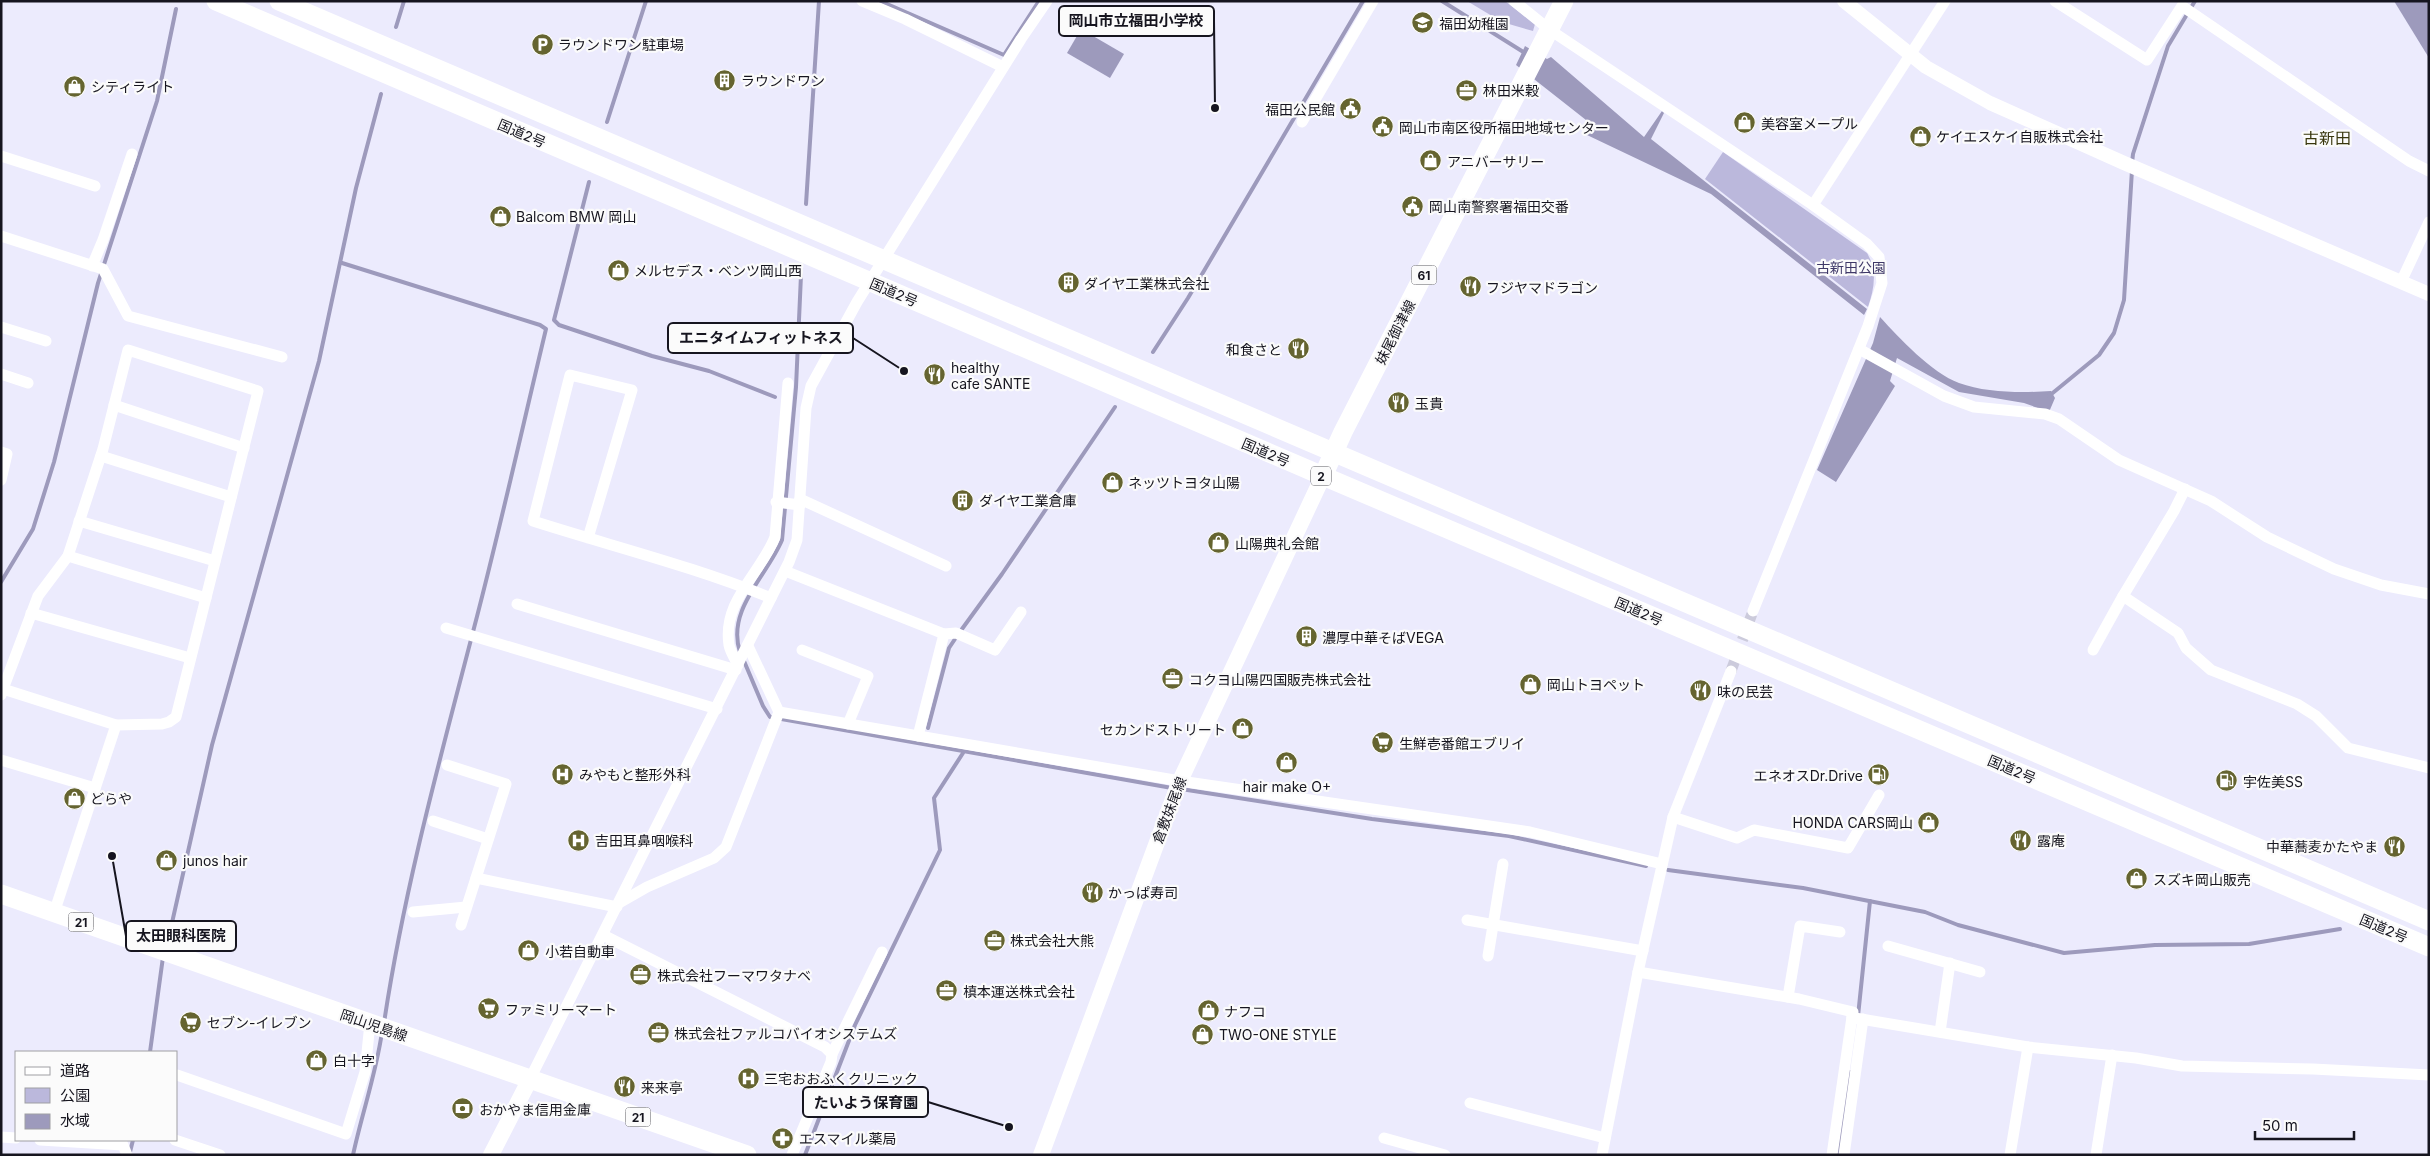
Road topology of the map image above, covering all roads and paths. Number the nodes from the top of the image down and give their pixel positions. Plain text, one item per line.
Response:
1 (216, 1) edge
2 (280, 1) edge
3 (862, 1) edge
4 (1047, 1) edge
5 (1373, 1) edge
6 (1514, 1) edge
7 (1564, 1) edge
8 (1844, 1) edge
9 (1946, 1) edge
10 (2055, 1) edge
11 (1550, 30) junction
12 (1911, 56) junction
13 (1003, 67) junction
14 (1302, 122) dead end
15 (132, 154) dead end
16 (1, 156) edge
17 (2429, 171) edge
18 (95, 186) dead end
19 (1812, 205) junction
20 (2429, 222) edge
21 (1, 236) edge
22 (884, 260) junction
23 (94, 266) junction
24 (870, 282) junction
25 (2402, 282) junction
26 (2429, 294) edge
27 (1, 327) edge
28 (46, 341) dead end
29 (1859, 349) junction
30 (282, 357) dead end
31 (1, 374) edge
32 (28, 383) dead end
33 (795, 392) junction
34 (114, 405) junction
35 (244, 448) junction
36 (1335, 451) junction
37 (1, 452) edge
38 (101, 456) junction
39 (1323, 476) junction
40 (1, 480) edge
41 (2185, 489) junction
42 (231, 497) junction
43 (789, 503) junction
44 (79, 521) junction
45 (588, 538) junction
46 (68, 556) junction
47 (215, 561) junction
48 (946, 566) dead end
49 (784, 571) junction
50 (749, 589) junction
51 (2429, 594) edge
52 (2123, 596) junction
53 (206, 598) junction
54 (771, 598) junction
55 (517, 604) dead end
56 (1753, 610) tunnel mouth
57 (1020, 612) dead end
58 (31, 613) junction
59 (446, 628) dead end
60 (944, 634) junction
61 (746, 649) junction
62 (802, 650) dead end
63 (2093, 650) dead end
64 (190, 658) junction
65 (738, 666) junction
66 (1731, 671) tunnel mouth
67 (2, 692) edge
68 (717, 709) junction
69 (777, 717) junction
70 (848, 724) junction
71 (116, 725) junction
72 (918, 736) junction
73 (1, 760) edge
74 (447, 765) dead end
75 (2429, 768) edge
76 (1178, 786) junction
77 (95, 788) junction
78 (1879, 795) dead end
79 (1673, 817) junction
80 (433, 821) dead end
81 (488, 839) junction
82 (1502, 864) dead end
83 (1662, 864) junction
84 (476, 878) junction
85 (1, 894) edge
86 (618, 905) junction
87 (466, 907) junction
88 (413, 912) dead end
89 (54, 913) junction
90 (1467, 920) dead end
91 (2429, 921) edge
92 (461, 925) dead end
93 (1493, 925) junction
94 (1840, 932) dead end
95 (603, 935) junction
96 (1888, 946) dead end
97 (2429, 947) edge
98 (1643, 951) junction
99 (882, 952) dead end
100 (1488, 956) dead end
101 (1950, 963) junction
102 (1638, 972) junction
103 (1980, 972) dead end
104 (1788, 997) junction
105 (1858, 1018) junction
106 (379, 1027) junction
107 (1940, 1032) junction
108 (2028, 1048) junction
109 (832, 1054) junction
110 (2112, 1056) junction
111 (178, 1075) edge
112 (2429, 1075) edge
113 (530, 1079) junction
114 (1470, 1103) dead end
115 (1, 1137) edge
116 (15, 1138) edge
117 (1384, 1138) dead end
118 (1605, 1138) junction
119 (57, 1141) edge
120 (178, 1141) edge
121 (125, 1151) edge
122 (1839, 1151) edge
123 (220, 1155) edge
124 (491, 1155) edge
125 (747, 1155) edge
126 (792, 1155) edge
127 (1041, 1155) edge
128 (1445, 1155) edge
129 (1602, 1155) edge
130 (2010, 1155) edge
131 (2096, 1155) edge

1 - 24 main road, 国道2号 / 2
2 - 22 main road, 国道2号 / 2
3 - 13 street
4 - 13 street
5 - 14 street
6 - 11 street
7 - 11 main road, 妹尾御津線 / 61
8 - 12 street
9 - 12 street
10 - 17 street
11 - 19 street
11 - 36 main road, 妹尾御津線 / 61
12 - 19 street
12 - 25 street
13 - 22 street
15 - 23 street
16 - 18 street
19 - 29 street
20 - 25 street
21 - 23 street
22 - 24 street
22 - 36 main road, 国道2号 / 2
23 - 30 street
24 - 33 street
24 - 39 main road, 国道2号 / 2
25 - 26 street
27 - 28 street
29 - 41 street
29 - 56 street
31 - 32 street
33 - 43 street
33 - 43 street
34 - 35 street
34 - 35 street
34 - 38 street
35 - 42 street
36 - 39 main road, 妹尾御津線 / 61
36 - 91 main road, 国道2号 / 2
37 - 40 street
38 - 42 street
38 - 44 street
39 - 76 main road, 倉敷妹尾線
39 - 97 main road, 国道2号 / 2
41 - 51 street
41 - 52 street
42 - 47 street
43 - 48 street
43 - 49 street
43 - 50 street
44 - 46 street
44 - 47 street
45 - 45 street
45 - 50 street
46 - 53 street
46 - 58 street
47 - 53 street
49 - 54 street
49 - 60 street
50 - 54 street
50 - 65 street
52 - 63 street
52 - 75 street
53 - 64 street
54 - 61 street
55 - 65 street
57 - 60 street
58 - 64 street
58 - 67 street
59 - 68 street
60 - 72 street
61 - 65 street
61 - 69 street
62 - 70 street
64 - 71 street
65 - 68 street
66 - 79 street
67 - 71 street
68 - 86 street
69 - 70 street
69 - 86 street
70 - 72 street
71 - 77 street
72 - 76 street
73 - 77 street
74 - 81 street
76 - 83 street
76 - 127 main road, 倉敷妹尾線
77 - 89 street
78 - 79 street
79 - 83 street
80 - 81 street
81 - 84 street
82 - 93 street
83 - 98 street
84 - 86 street
84 - 87 street
85 - 89 main road, 岡山児島線 / 21
86 - 95 street
87 - 88 street
87 - 92 street
89 - 106 main road, 岡山児島線 / 21
90 - 93 street
93 - 98 street
93 - 100 street
94 - 104 street
95 - 109 street
95 - 113 street
96 - 101 street
98 - 102 street
99 - 109 street
101 - 103 street
101 - 107 street
102 - 104 street
102 - 118 street
104 - 105 street
105 - 107 street
105 - 122 street
106 - 111 street
106 - 113 main road, 岡山児島線 / 21
107 - 108 street
108 - 110 street
108 - 130 street
109 - 126 street
110 - 112 street
110 - 131 street
113 - 124 main road
113 - 125 main road, 岡山児島線 / 21
114 - 118 street
115 - 116 street
117 - 128 street
118 - 129 street
119 - 121 street
120 - 123 street

